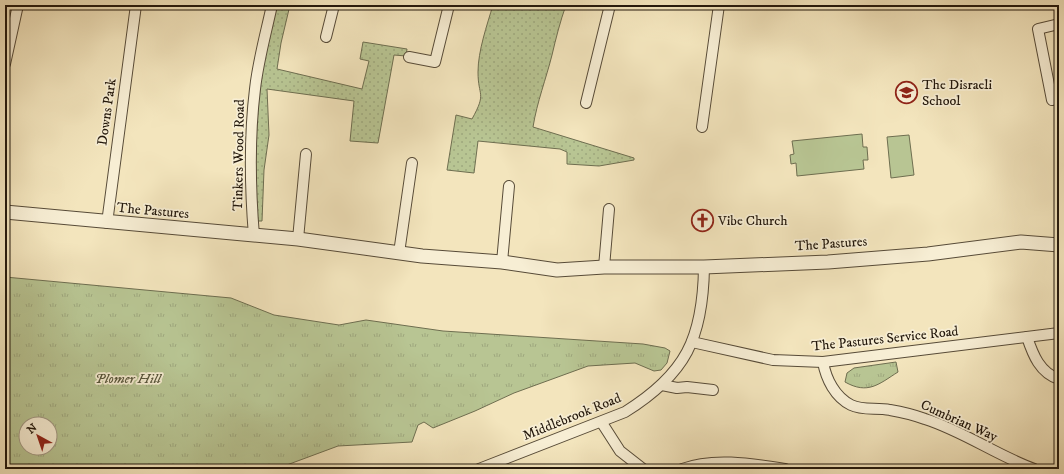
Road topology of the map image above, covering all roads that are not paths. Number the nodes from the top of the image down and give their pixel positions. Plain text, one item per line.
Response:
1 (18, 5) edge
2 (136, 5) edge
3 (272, 5) edge
4 (334, 5) edge
5 (449, 5) edge
6 (610, 5) edge
7 (718, 5) edge
8 (1059, 24) edge
9 (326, 37) dead end
10 (409, 57) dead end
11 (5, 64) edge
12 (1052, 100) dead end
13 (586, 103) dead end
14 (702, 127) dead end
15 (306, 154) dead end
16 (412, 163) dead end
17 (509, 186) dead end
18 (609, 209) dead end
19 (5, 212) edge
20 (107, 223) junction
21 (254, 236) junction
22 (298, 239) junction
23 (1059, 245) edge
24 (399, 253) junction
25 (502, 262) junction
26 (604, 267) junction
27 (704, 267) junction
28 (1059, 333) edge
29 (1027, 337) junction
30 (692, 342) junction
31 (823, 362) junction
32 (1059, 379) edge
33 (662, 385) junction
34 (713, 390) dead end
35 (602, 422) junction
36 (479, 469) edge
37 (643, 469) edge
38 (682, 469) edge
39 (785, 469) edge
40 (1034, 469) edge

1 - 11 street
2 - 20 street, Downs Park
3 - 21 street, Tinkers Wood Road
4 - 9 street
5 - 10 street
6 - 13 street
7 - 14 street
8 - 12 street
15 - 22 street
16 - 24 street
17 - 25 street
18 - 26 street
19 - 20 street, The Pastures
20 - 21 street, The Pastures
21 - 22 street, The Pastures
22 - 24 street, The Pastures
23 - 27 street, The Pastures
24 - 25 street, The Pastures
25 - 26 street, The Pastures
26 - 27 street, The Pastures
27 - 30 street, Middlebrook Road
28 - 29 street, The Pastures Service Road
29 - 31 street, The Pastures Service Road
29 - 32 street
30 - 31 street, The Pastures Service Road
30 - 33 street, Middlebrook Road
31 - 40 street, Cumbrian Way
33 - 34 street
33 - 35 street, Middlebrook Road
35 - 36 street, Middlebrook Road
35 - 37 street
38 - 39 street

